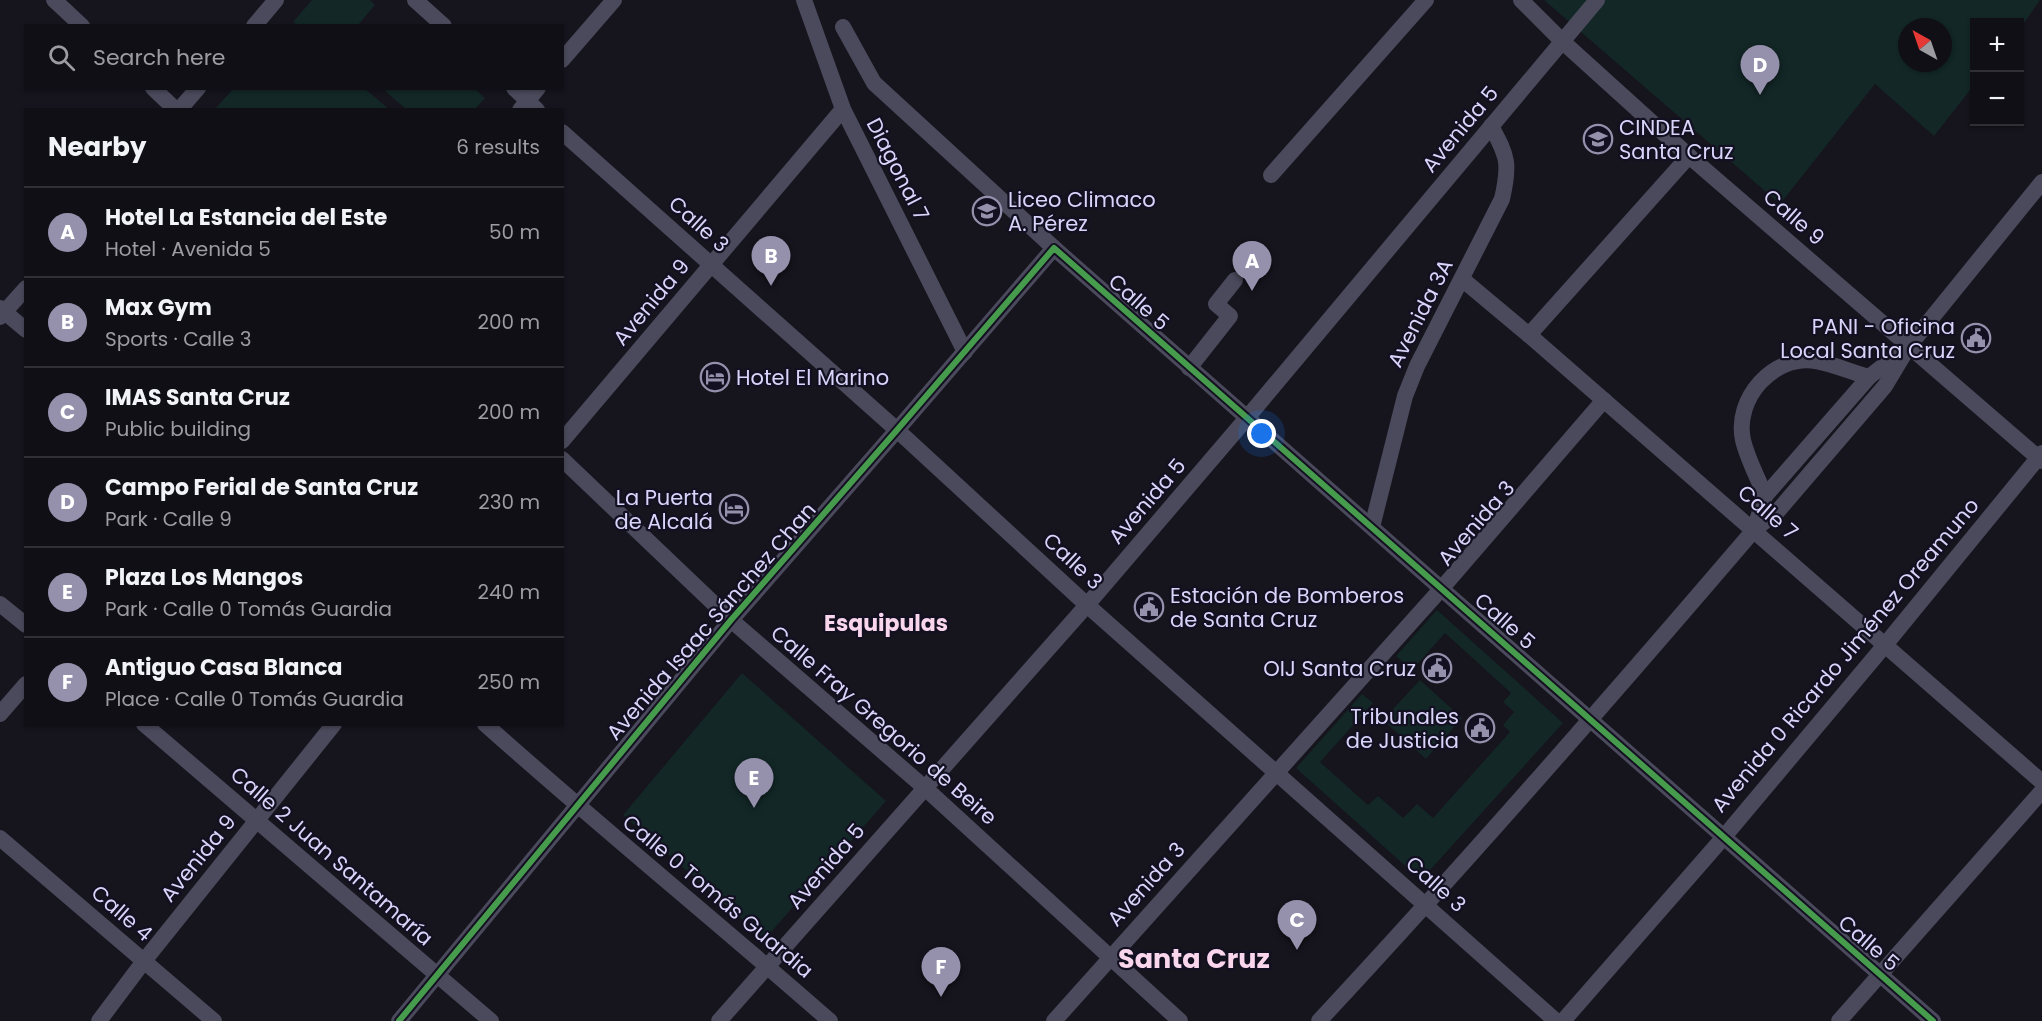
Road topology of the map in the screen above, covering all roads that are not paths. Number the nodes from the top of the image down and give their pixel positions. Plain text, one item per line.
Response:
1 (54, 0) edge
2 (276, 0) edge
3 (415, 0) edge
4 (614, 0) edge
5 (804, 0) edge
6 (1426, 0) edge
7 (1521, 0) edge
8 (1597, 0) edge
9 (80, 24) edge
10 (256, 24) edge
11 (442, 24) edge
12 (843, 27) dead end
13 (1563, 42) junction
14 (564, 58) edge
15 (155, 90) edge
16 (196, 90) edge
17 (516, 90) edge
18 (531, 102) edge
19 (175, 108) edge
20 (179, 108) edge
21 (843, 109) junction
22 (1491, 126) junction
23 (564, 134) edge
24 (1689, 156) junction
25 (1271, 175) dead end
26 (2042, 182) edge
27 (1054, 248) junction
28 (711, 265) junction
29 (1462, 279) junction
30 (1235, 280) dead end
31 (24, 290) edge
32 (1, 313) edge
33 (24, 329) edge
34 (1529, 335) junction
35 (1909, 346) junction
36 (965, 352) junction
37 (1188, 368) junction
38 (1869, 377) junction
39 (1604, 400) junction
40 (1246, 419) junction
41 (897, 430) junction
42 (564, 439) edge
43 (2040, 457) edge
44 (564, 461) edge
45 (1765, 496) junction
46 (1372, 527) junction
47 (1754, 530) junction
48 (1442, 588) junction
49 (0, 604) edge
50 (1087, 605) junction
51 (731, 620) junction
52 (24, 623) edge
53 (1885, 645) junction
54 (24, 686) edge
55 (0, 714) edge
56 (1591, 720) junction
57 (146, 726) edge
58 (332, 726) edge
59 (487, 726) edge
60 (1275, 772) junction
61 (2042, 782) edge
62 (925, 788) junction
63 (2042, 791) edge
64 (576, 806) junction
65 (257, 821) junction
66 (0, 838) edge
67 (1723, 838) junction
68 (1426, 906) junction
69 (1110, 958) junction
70 (144, 961) junction
71 (768, 966) junction
72 (1880, 975) junction
73 (437, 976) junction
74 (99, 1021) edge
75 (214, 1021) edge
76 (399, 1021) edge
77 (491, 1021) edge
78 (719, 1021) edge
79 (830, 1021) edge
80 (1054, 1021) edge
81 (1180, 1021) edge
82 (1320, 1021) edge
83 (1556, 1021) edge
84 (1563, 1021) edge
85 (1839, 1021) edge
86 (1933, 1021) edge

1 - 9 street
2 - 10 street
3 - 11 street
4 - 14 street
5 - 21 street, Diagonal 7
6 - 25 street
7 - 13 street, Calle 9
8 - 13 street, Avenida 5
12 - 27 street, Calle 5
13 - 22 street, Avenida 5
13 - 24 street, Calle 9
15 - 19 street
16 - 20 street
17 - 18 street
21 - 28 street, Avenida 9
21 - 36 street, Diagonal 7
22 - 29 street, Avenida 3A
22 - 40 street, Avenida 5
23 - 28 street, Calle 3
24 - 34 street
24 - 35 street, Calle 9
26 - 35 street
27 - 36 street, Avenida Isaac Sánchez Chan
27 - 37 street, Calle 5
28 - 41 street, Calle 3
28 - 42 street, Avenida 9
29 - 34 street, Calle 7
29 - 46 street, Avenida 3A
30 - 37 street
31 - 32 street
32 - 33 street
34 - 39 street, Calle 7
35 - 38 street
35 - 43 street, Calle 9
35 - 47 street
36 - 41 street, Avenida Isaac Sánchez Chan
37 - 40 street, Calle 5
38 - 45 street
38 - 45 street
39 - 47 street, Calle 7
39 - 48 street, Avenida 3
40 - 46 street, Calle 5
40 - 50 street, Avenida 5
41 - 50 street, Calle 3
41 - 51 street, Avenida Isaac Sánchez Chan
43 - 53 street, Avenida 0 Ricardo Jiménez Oreamuno
44 - 51 street, Calle Fray Gregorio de Beire
45 - 47 street
46 - 48 street, Calle 5
47 - 53 street, Calle 7
47 - 56 street
48 - 56 street, Calle 5
48 - 60 street, Avenida 3
49 - 52 street
50 - 60 street, Calle 3
50 - 62 street, Avenida 5
51 - 62 street, Calle Fray Gregorio de Beire
51 - 64 street, Avenida Isaac Sánchez Chan
53 - 61 street, Calle 7
53 - 67 street, Avenida 0 Ricardo Jiménez Oreamuno
54 - 55 street
56 - 67 street, Calle 5
56 - 68 street
57 - 65 street, Calle 2 Juan Santamaría
58 - 65 street, Avenida 9
59 - 64 street, Calle 0 Tomás Guardia
60 - 68 street, Calle 3
60 - 69 street, Avenida 3
62 - 69 street, Calle Fray Gregorio de Beire
62 - 71 street, Avenida 5
63 - 72 street
64 - 71 street, Calle 0 Tomás Guardia
64 - 73 street, Avenida Isaac Sánchez Chan
65 - 70 street, Avenida 9
65 - 73 street, Calle 2 Juan Santamaría
66 - 70 street, Calle 4
67 - 72 street, Calle 5
67 - 84 street, Avenida 0 Ricardo Jiménez Oreamuno
68 - 82 street
68 - 83 street, Calle 3
69 - 80 street, Avenida 3
69 - 81 street, Calle Fray Gregorio de Beire
70 - 74 street, Avenida 9
70 - 75 street, Calle 4
71 - 78 street, Avenida 5
71 - 79 street, Calle 0 Tomás Guardia
72 - 85 street
72 - 86 street, Calle 5
73 - 76 street, Avenida Isaac Sánchez Chan
73 - 77 street, Calle 2 Juan Santamaría

